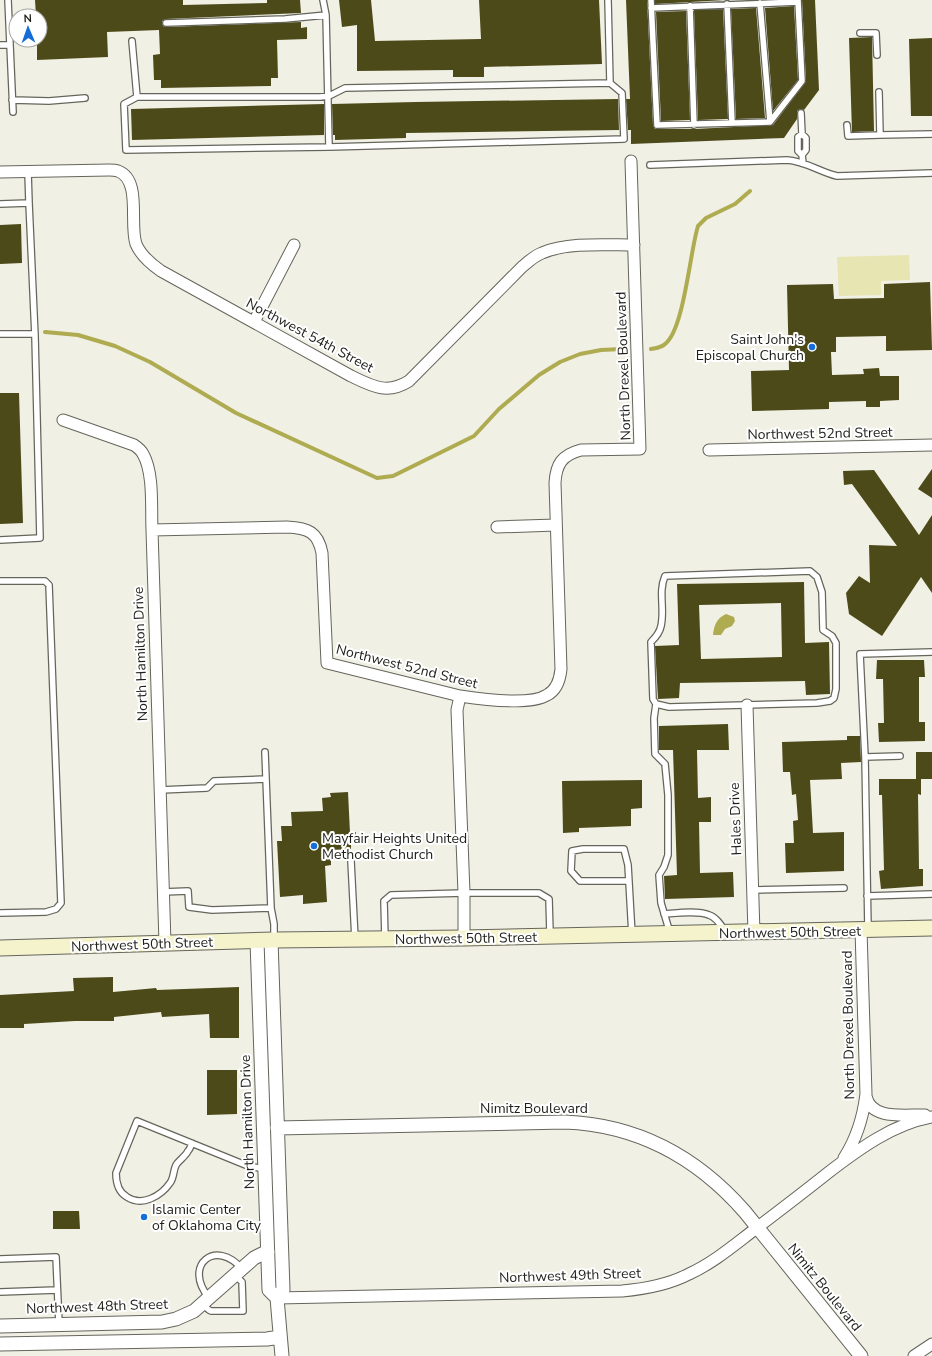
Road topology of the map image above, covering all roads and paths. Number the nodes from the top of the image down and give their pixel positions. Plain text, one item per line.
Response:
1 (323, 0) edge
2 (608, 0) edge
3 (651, 0) edge
4 (798, 1) edge
5 (760, 3) junction
6 (727, 4) junction
7 (690, 6) junction
8 (651, 8) junction
9 (326, 15) junction
10 (166, 23) dead end
11 (860, 33) dead end
12 (132, 41) dead end
13 (10, 48) edge
14 (877, 55) dead end
15 (610, 83) junction
16 (879, 92) dead end
17 (329, 96) junction
18 (137, 97) junction
19 (85, 98) dead end
20 (12, 100) junction
21 (13, 112) dead end
22 (801, 113) dead end
23 (770, 122) junction
24 (732, 123) junction
25 (694, 125) junction
26 (847, 125) dead end
27 (932, 134) edge
28 (880, 135) junction
29 (329, 147) junction
30 (631, 161) dead end
31 (803, 163) junction
32 (650, 165) dead end
33 (0, 172) edge
34 (28, 172) junction
35 (932, 173) edge
36 (29, 203) junction
37 (0, 204) edge
38 (294, 245) dead end
39 (634, 245) junction
40 (254, 322) junction
41 (0, 334) edge
42 (35, 334) junction
43 (63, 420) dead end
44 (932, 445) edge
45 (709, 450) dead end
46 (556, 525) junction
47 (497, 527) dead end
48 (152, 530) junction
49 (0, 540) edge
50 (0, 582) edge
51 (932, 652) edge
52 (555, 689) joint
53 (460, 696) junction
54 (656, 704) junction
55 (747, 705) junction
56 (265, 752) dead end
57 (900, 756) dead end
58 (865, 757) junction
59 (266, 779) junction
60 (160, 790) junction
61 (350, 861) dead end
62 (629, 881) junction
63 (844, 888) dead end
64 (753, 890) junction
65 (164, 892) junction
66 (464, 893) junction
67 (932, 894) edge
68 (867, 896) junction
69 (271, 908) junction
70 (0, 912) edge
71 (664, 914) junction
72 (932, 928) edge
73 (864, 930) junction
74 (727, 933) junction
75 (754, 933) junction
76 (670, 934) junction
77 (632, 935) junction
78 (550, 937) junction
79 (464, 938) junction
80 (355, 939) junction
81 (385, 939) junction
82 (268, 941) junction
83 (165, 943) junction
84 (0, 948) edge
85 (866, 1094) junction
86 (932, 1116) edge
87 (277, 1128) junction
88 (192, 1143) junction
89 (842, 1162) junction
90 (265, 1169) junction
91 (279, 1169) junction
92 (757, 1228) junction
93 (268, 1252) junction
94 (0, 1259) edge
95 (238, 1272) junction
96 (57, 1290) junction
97 (0, 1292) edge
98 (277, 1298) junction
99 (205, 1301) junction
100 (59, 1324) junction
101 (0, 1326) edge
102 (280, 1337) junction
103 (0, 1344) edge
104 (932, 1344) edge
105 (282, 1356) edge
106 (861, 1356) edge
107 (914, 1356) edge

1 - 9 lane
2 - 15 lane
3 - 8 lane
4 - 5 lane
4 - 23 lane
5 - 6 lane
5 - 23 lane
6 - 7 lane
6 - 24 lane
7 - 8 lane
7 - 25 lane
8 - 25 lane
9 - 10 lane
9 - 17 lane
11 - 14 lane
12 - 18 lane
13 - 20 lane
15 - 17 lane
15 - 29 lane
16 - 28 lane
17 - 18 lane
17 - 29 lane
18 - 29 lane
19 - 20 lane
20 - 21 lane
22 - 31 lane
23 - 24 lane
24 - 25 lane
26 - 28 lane
27 - 28 lane
30 - 39 street, North Drexel Boulevard
31 - 32 lane
31 - 35 lane
33 - 34 street, Northwest 54th Street
34 - 36 lane
34 - 40 street, Northwest 54th Street
36 - 37 lane
36 - 42 lane
38 - 40 street
39 - 40 street, Northwest 54th Street
39 - 46 street, North Drexel Boulevard
41 - 42 lane
42 - 49 lane
43 - 48 street, North Hamilton Drive
44 - 45 street, Northwest 52nd Street
46 - 47 street
46 - 52 street, North Drexel Boulevard
48 - 53 street, Northwest 52nd Street
48 - 60 street, North Hamilton Drive
50 - 70 lane
51 - 58 lane
52 - 53 street, Northwest 52nd Street
53 - 66 street
54 - 55 lane
54 - 55 lane
54 - 71 lane
55 - 64 street, Hales Drive
56 - 59 lane
57 - 58 lane
58 - 68 lane
59 - 60 lane
59 - 69 lane
60 - 65 street, North Hamilton Drive
61 - 80 lane
62 - 62 lane
62 - 77 lane
63 - 64 lane
64 - 75 street, Hales Drive
65 - 69 lane
65 - 83 street, North Hamilton Drive
66 - 78 lane
66 - 79 street
66 - 81 lane
67 - 68 lane
68 - 73 lane
69 - 82 lane
71 - 74 lane
71 - 76 lane
72 - 73 main road, Northwest 50th Street
73 - 75 main road, Northwest 50th Street
73 - 85 street, North Drexel Boulevard
74 - 75 main road, Northwest 50th Street
74 - 76 main road, Northwest 50th Street
76 - 77 main road, Northwest 50th Street
77 - 78 main road, Northwest 50th Street
78 - 79 main road, Northwest 50th Street
79 - 81 main road, Northwest 50th Street
80 - 81 main road, Northwest 50th Street
80 - 82 main road, Northwest 50th Street
82 - 83 main road, Northwest 50th Street
82 - 87 street, North Hamilton Drive
82 - 90 street, North Hamilton Drive
83 - 84 main road, Northwest 50th Street
85 - 86 street, Northwest 49th Street
85 - 89 street, North Drexel Boulevard
86 - 89 street, Northwest 49th Street
87 - 91 street, North Hamilton Drive
87 - 92 street, Nimitz Boulevard
88 - 88 lane
88 - 90 lane
89 - 92 street, Northwest 49th Street
90 - 91 street
90 - 93 street, North Hamilton Drive
91 - 98 street, North Hamilton Drive
92 - 98 street, Northwest 49th Street
92 - 106 street, Nimitz Boulevard
93 - 95 street, Northwest 48th Street
93 - 98 street, North Hamilton Drive
94 - 96 lane
95 - 99 street, Northwest 48th Street
95 - 99 lane
95 - 99 lane
96 - 97 lane
96 - 100 lane
98 - 102 street, North Hamilton Drive
99 - 100 street, Northwest 48th Street
100 - 101 street, Northwest 48th Street
102 - 103 street
102 - 105 street, North Hamilton Drive
104 - 107 street

